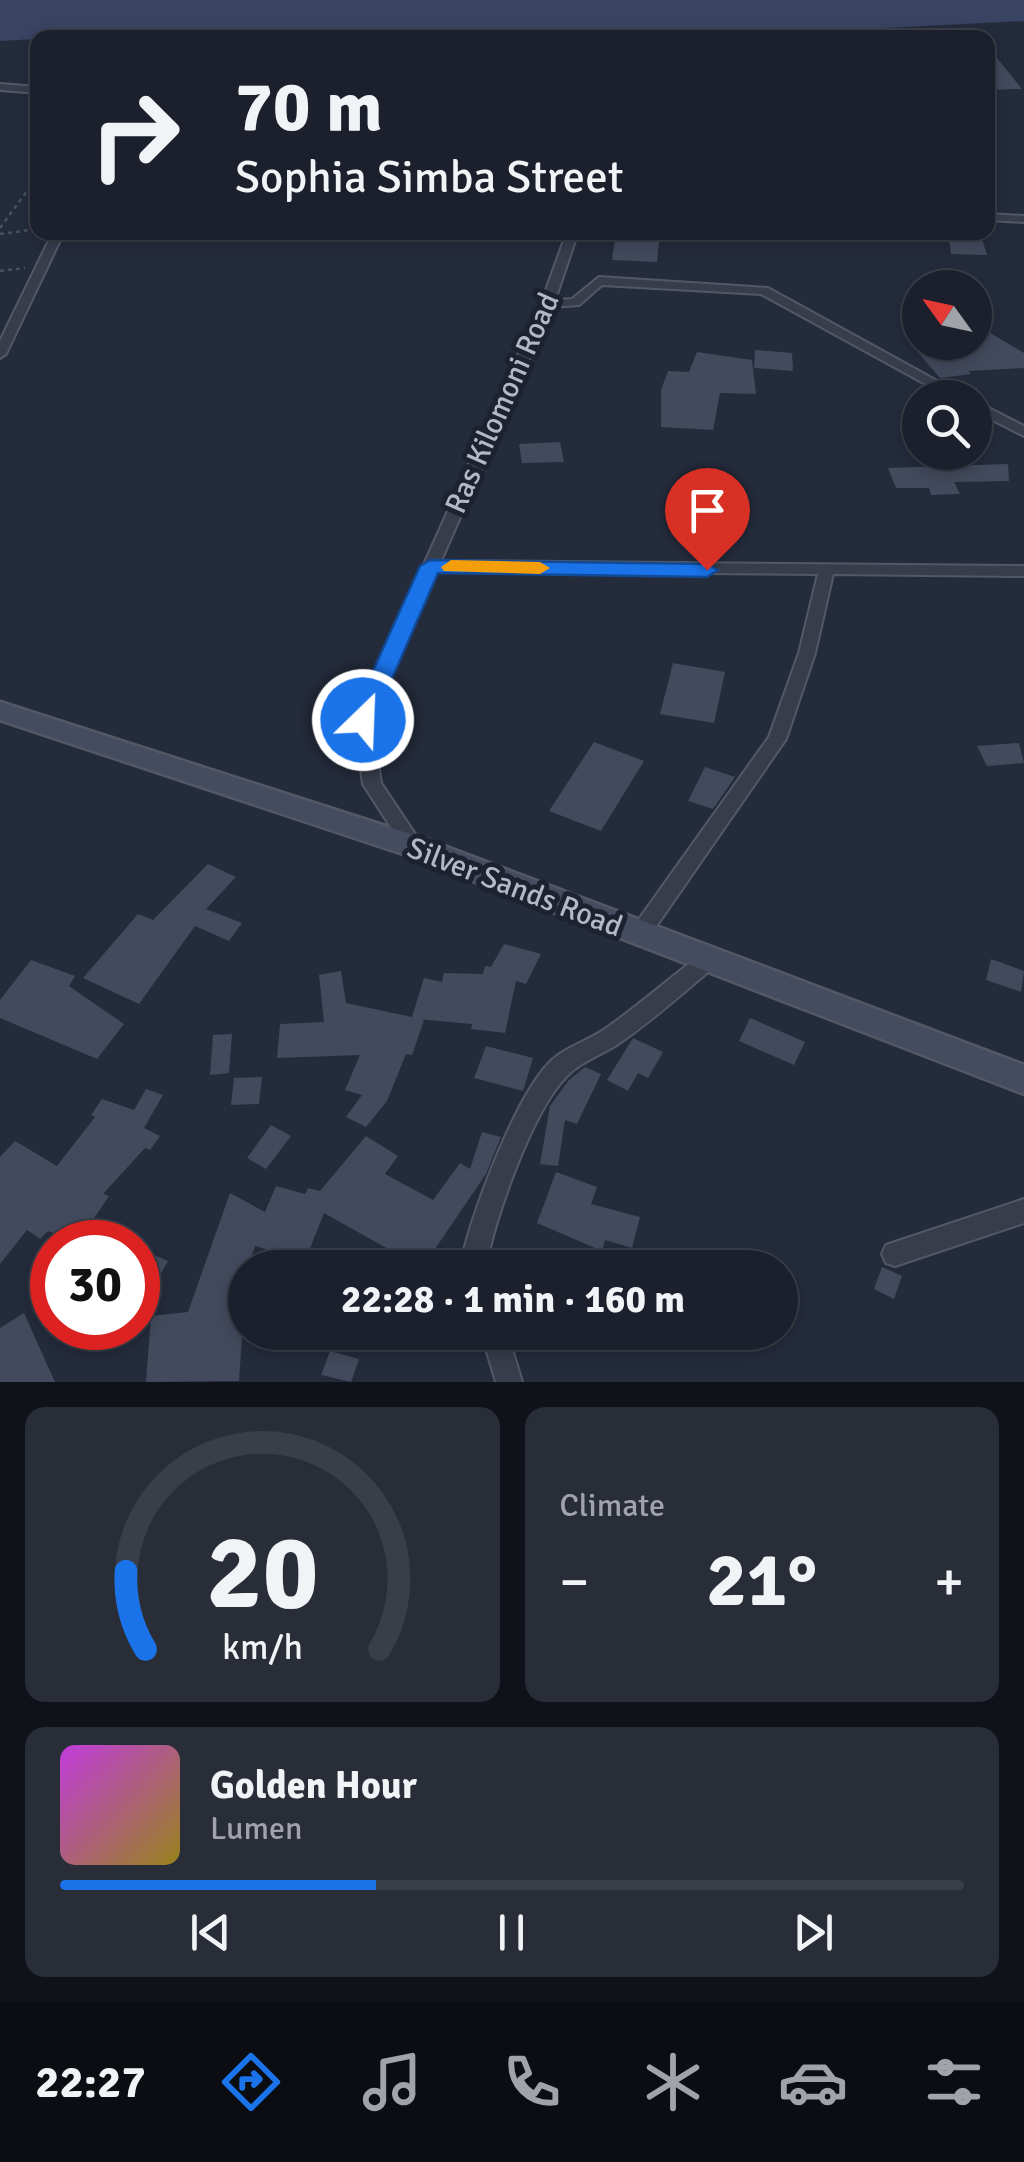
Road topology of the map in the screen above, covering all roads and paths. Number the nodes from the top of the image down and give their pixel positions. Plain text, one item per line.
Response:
1 (0, 87) edge
2 (30, 89) edge
3 (30, 190) edge
4 (995, 217) edge
5 (1024, 219) edge
6 (0, 228) edge
7 (30, 230) edge
8 (0, 234) edge
9 (56, 240) edge
10 (570, 240) edge
11 (40, 266) junction
12 (0, 271) edge
13 (547, 304) junction
14 (0, 354) edge
15 (929, 380) edge
16 (992, 412) edge
17 (1021, 427) edge
18 (430, 566) junction
19 (1024, 571) edge
20 (826, 572) junction
21 (0, 711) edge
22 (413, 846) junction
23 (639, 935) junction
24 (706, 962) junction
25 (1024, 1080) edge
26 (1024, 1210) edge
27 (474, 1250) edge
28 (895, 1254) dead end
29 (499, 1350) edge
30 (509, 1382) edge

1 - 2 street
3 - 6 path
4 - 5 street
7 - 8 path
9 - 11 street
10 - 13 street, Ras Kilomoni Road
11 - 12 path
11 - 14 street
13 - 15 street
13 - 18 street, Ras Kilomoni Road
16 - 17 street
18 - 20 street
18 - 22 street, Ras Kilomoni Road
19 - 20 street
20 - 23 street
21 - 22 street, Silver Sands Road
22 - 23 street, Silver Sands Road
23 - 24 street, Silver Sands Road
24 - 25 street, Silver Sands Road
24 - 27 street
26 - 28 street
29 - 30 street

